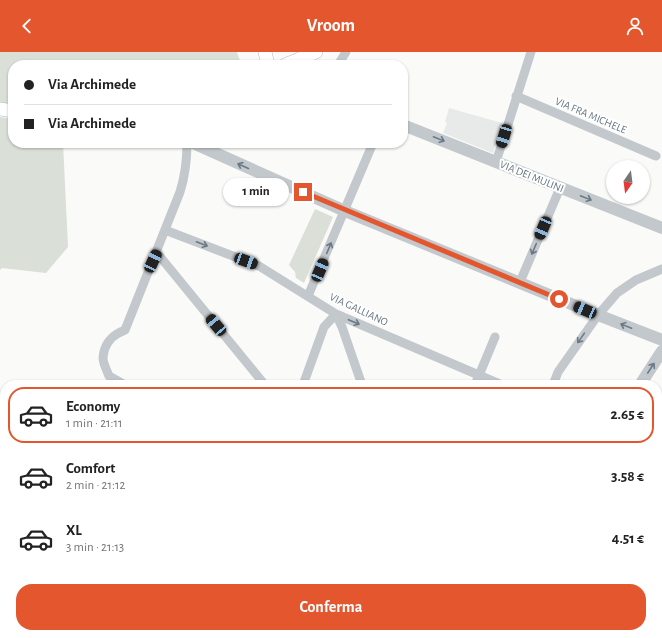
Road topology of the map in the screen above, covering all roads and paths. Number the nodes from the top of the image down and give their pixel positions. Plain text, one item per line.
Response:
1 (316, 52) edge
2 (531, 52) edge
3 (297, 60) edge
4 (516, 96) junction
5 (408, 127) edge
6 (182, 148) edge
7 (187, 148) edge
8 (196, 148) edge
9 (203, 148) edge
10 (371, 148) edge
11 (656, 156) dead end
12 (187, 158) junction
13 (496, 162) junction
14 (560, 188) junction
15 (345, 211) junction
16 (662, 228) edge
17 (165, 230) junction
18 (157, 253) junction
19 (662, 269) edge
20 (520, 282) junction
21 (308, 296) junction
22 (336, 314) junction
23 (598, 315) junction
24 (495, 338) dead end
25 (662, 340) edge
26 (662, 352) edge
27 (479, 375) junction
28 (116, 380) edge
29 (261, 380) edge
30 (305, 380) edge
31 (360, 380) edge
32 (477, 380) edge
33 (490, 380) edge
34 (555, 380) edge
35 (643, 380) edge

1 - 3 main road
2 - 4 street
4 - 11 street, VIA FRA MICHELE
4 - 13 street
5 -> 13 street, VIA DEI MULINI
6 - 12 street
7 - 12 street
8 - 12 street
15 -> 9 street
10 - 15 street
12 - 17 street
13 - 14 street, VIA DEI MULINI
14 -> 16 street, VIA DEI MULINI
14 -> 20 street
15 - 20 street
21 -> 15 street
17 - 18 street
17 -> 21 street, VIA GALLIANO
18 - 28 street
18 - 29 street
19 - 23 street
20 - 23 street
21 - 22 street, VIA GALLIANO
22 -> 27 street, VIA GALLIANO
22 - 30 street
22 - 31 street
25 -> 23 street
23 -> 34 street
24 - 27 street
35 -> 26 street
27 - 32 street
27 - 33 street, VIA GALLIANO

